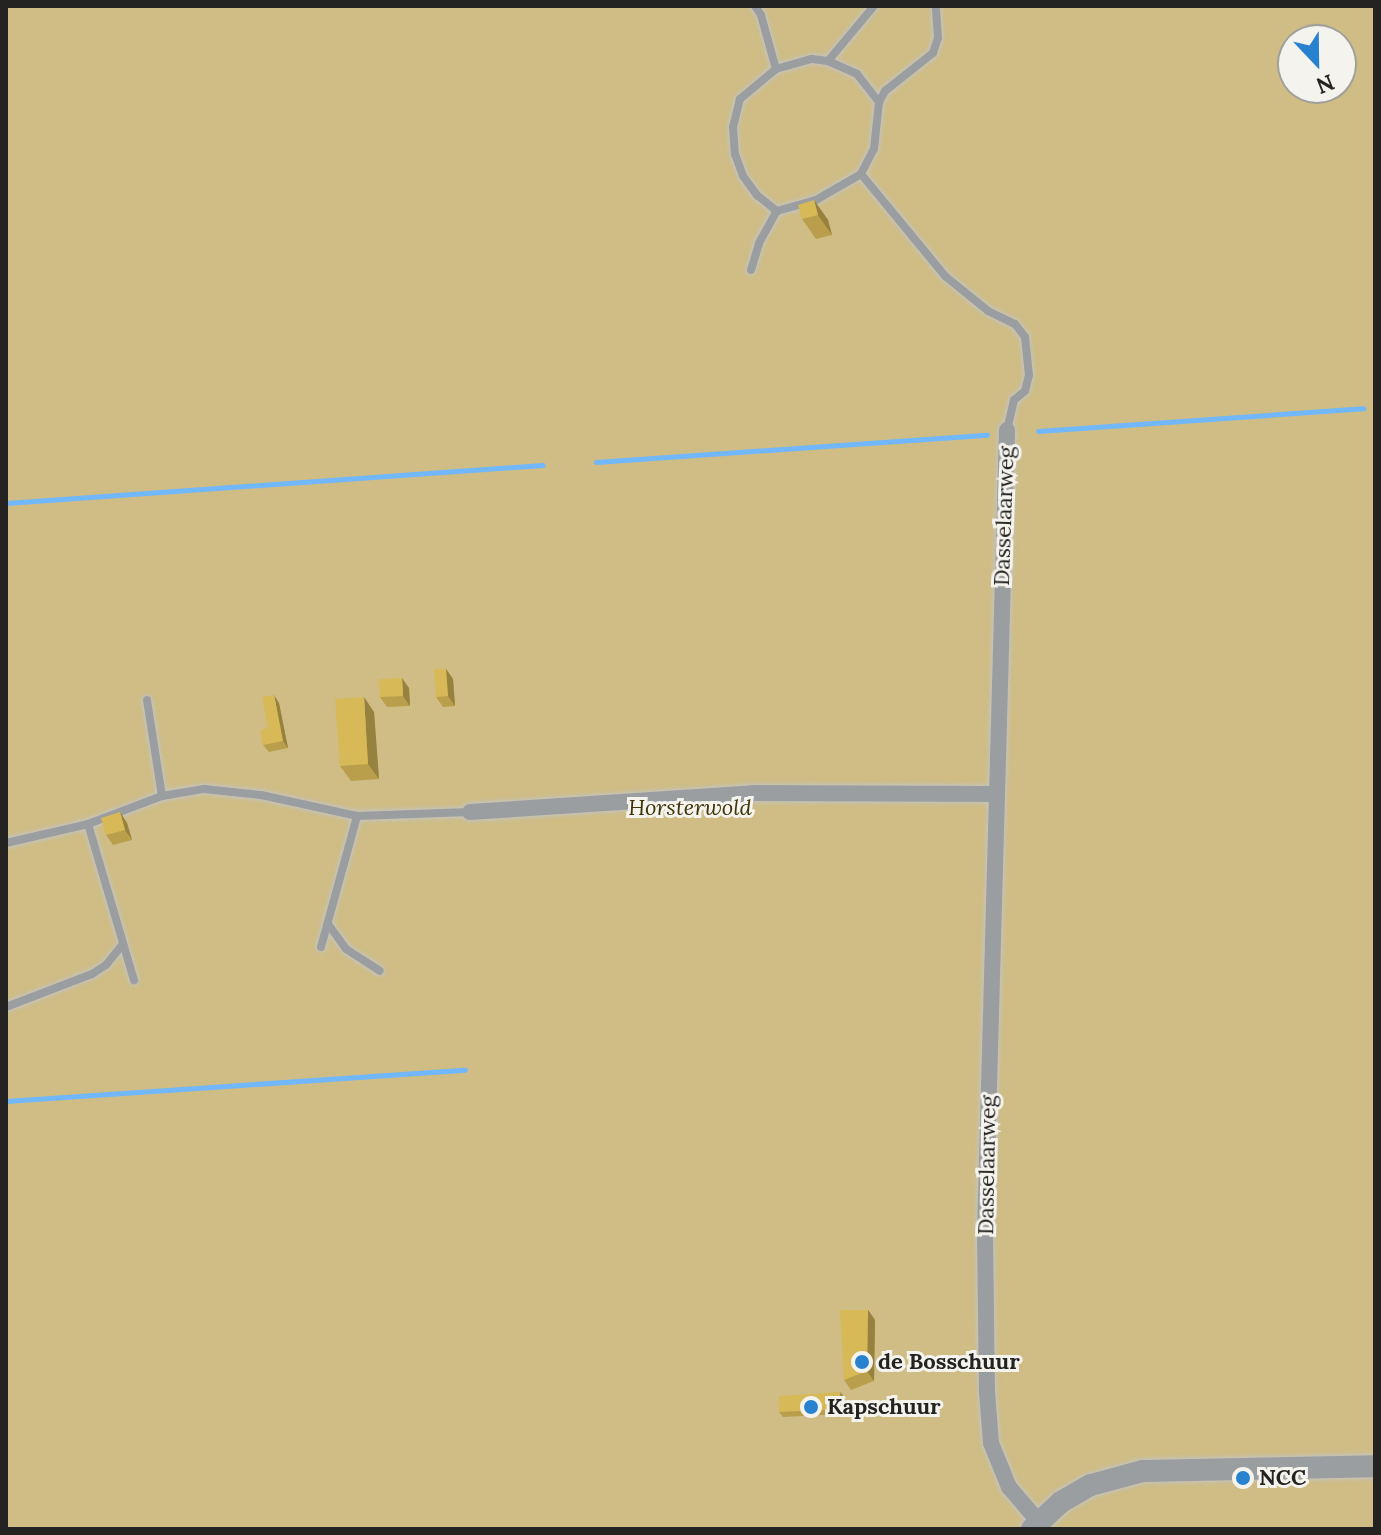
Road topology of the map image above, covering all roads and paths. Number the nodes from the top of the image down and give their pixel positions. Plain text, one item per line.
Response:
1 (755, 6) edge
2 (874, 6) edge
3 (936, 6) edge
4 (828, 61) junction
5 (776, 69) junction
6 (879, 102) junction
7 (861, 174) junction
8 (777, 211) junction
9 (751, 270) dead end
10 (1007, 430) joint
11 (147, 700) dead end
12 (996, 794) junction
13 (162, 796) junction
14 (470, 812) joint
15 (357, 816) junction
16 (88, 824) junction
17 (6, 843) edge
18 (328, 924) junction
19 (123, 944) junction
20 (321, 947) dead end
21 (380, 971) dead end
22 (134, 980) dead end
23 (6, 1007) edge
24 (1375, 1466) edge
25 (1035, 1525) edge

1 - 5 lane
2 - 4 lane
3 - 6 lane
4 - 5 lane
4 - 6 lane
5 - 8 lane
6 - 7 lane
7 - 8 lane
7 - 10 lane
8 - 9 lane
10 - 12 street, Dasselaarweg
11 - 13 lane
12 - 14 street
12 - 25 street, Dasselaarweg
13 - 15 lane
13 - 16 lane
14 - 15 lane
15 - 18 lane
16 - 17 lane
16 - 19 lane
18 - 20 lane
18 - 21 lane
19 - 22 lane
19 - 23 lane
24 - 25 street, Dasselaarweg

